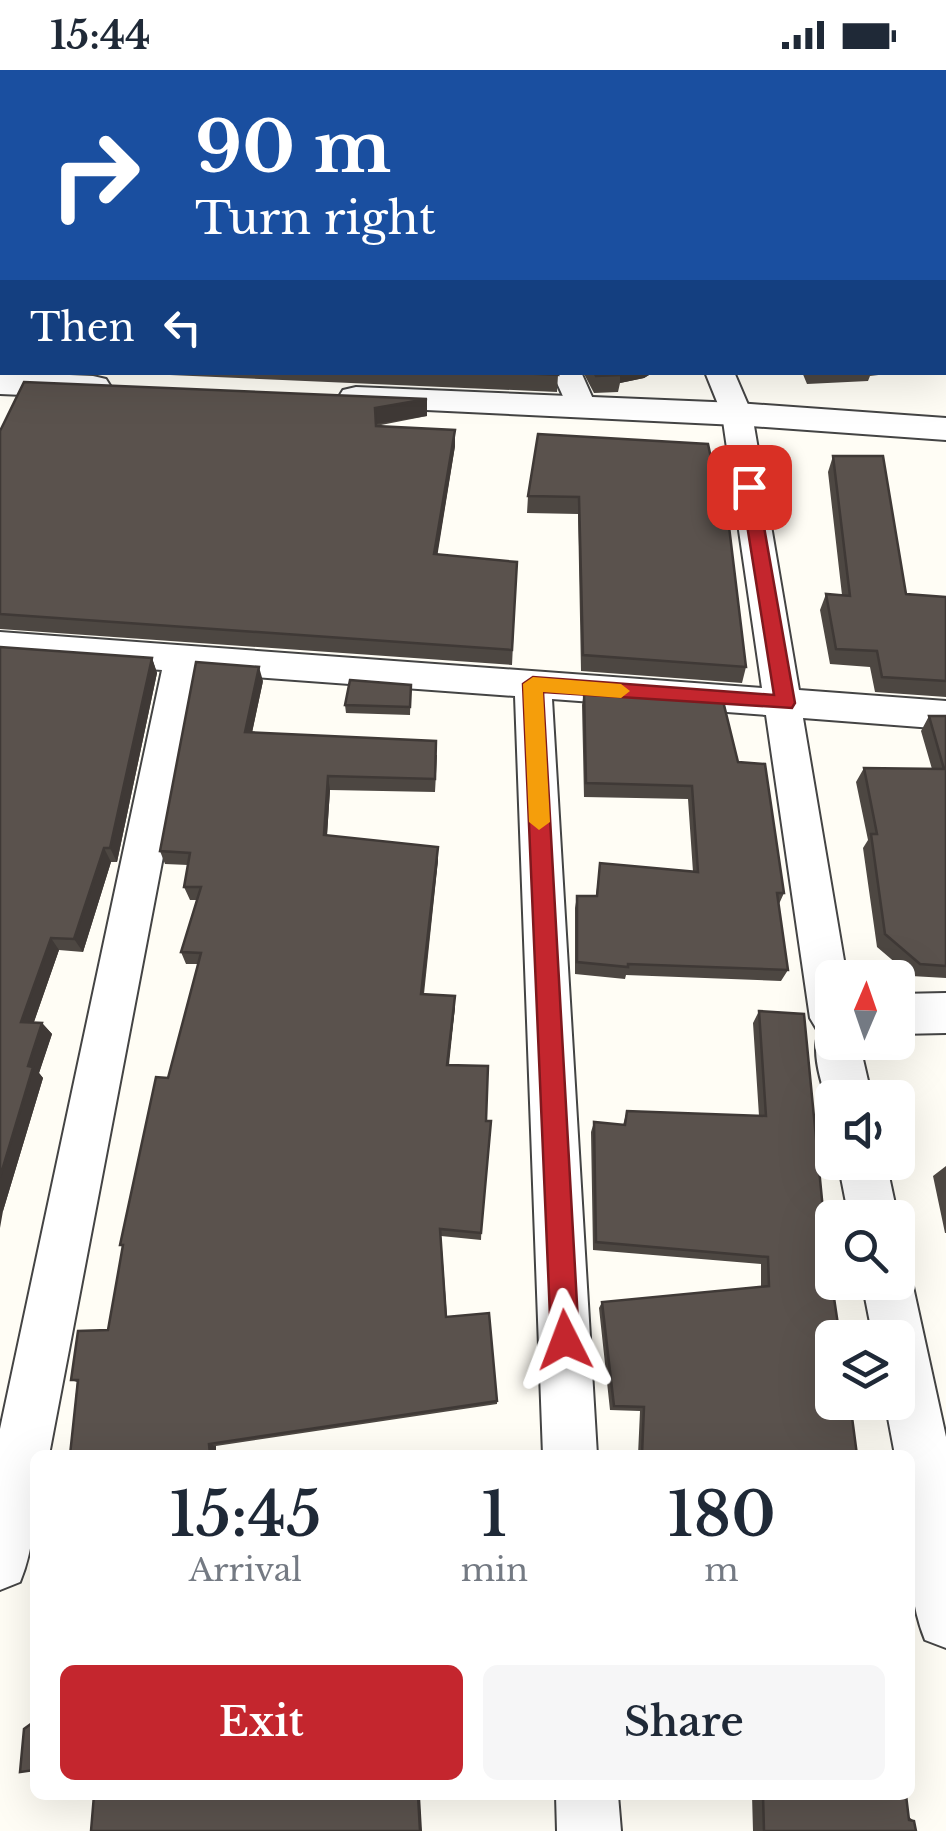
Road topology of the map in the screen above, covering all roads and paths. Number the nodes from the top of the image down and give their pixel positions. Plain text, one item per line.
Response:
1 (567, 375) edge
2 (720, 375) edge
3 (0, 383) edge
4 (136, 389) edge
5 (330, 397) edge
6 (582, 408) junction
7 (737, 414) junction
8 (946, 429) edge
9 (0, 644) edge
10 (183, 657) junction
11 (533, 684) junction
12 (786, 703) junction
13 (946, 715) edge
14 (824, 960) edge
15 (946, 1013) edge
16 (915, 1014) edge
17 (892, 1300) edge
18 (933, 1442) edge
19 (570, 1450) edge
20 (0, 1562) edge
21 (946, 1619) edge
22 (587, 1800) edge
23 (589, 1831) edge

1 - 6 street
2 - 7 street
3 - 4 street
5 - 6 street
6 - 7 street
7 - 8 street
7 - 12 street
9 - 10 street
10 - 11 street
10 - 20 street
11 - 12 street
11 - 19 street
12 - 13 street
12 - 14 street
15 - 16 street
17 - 18 street
18 - 21 street
22 - 23 street

